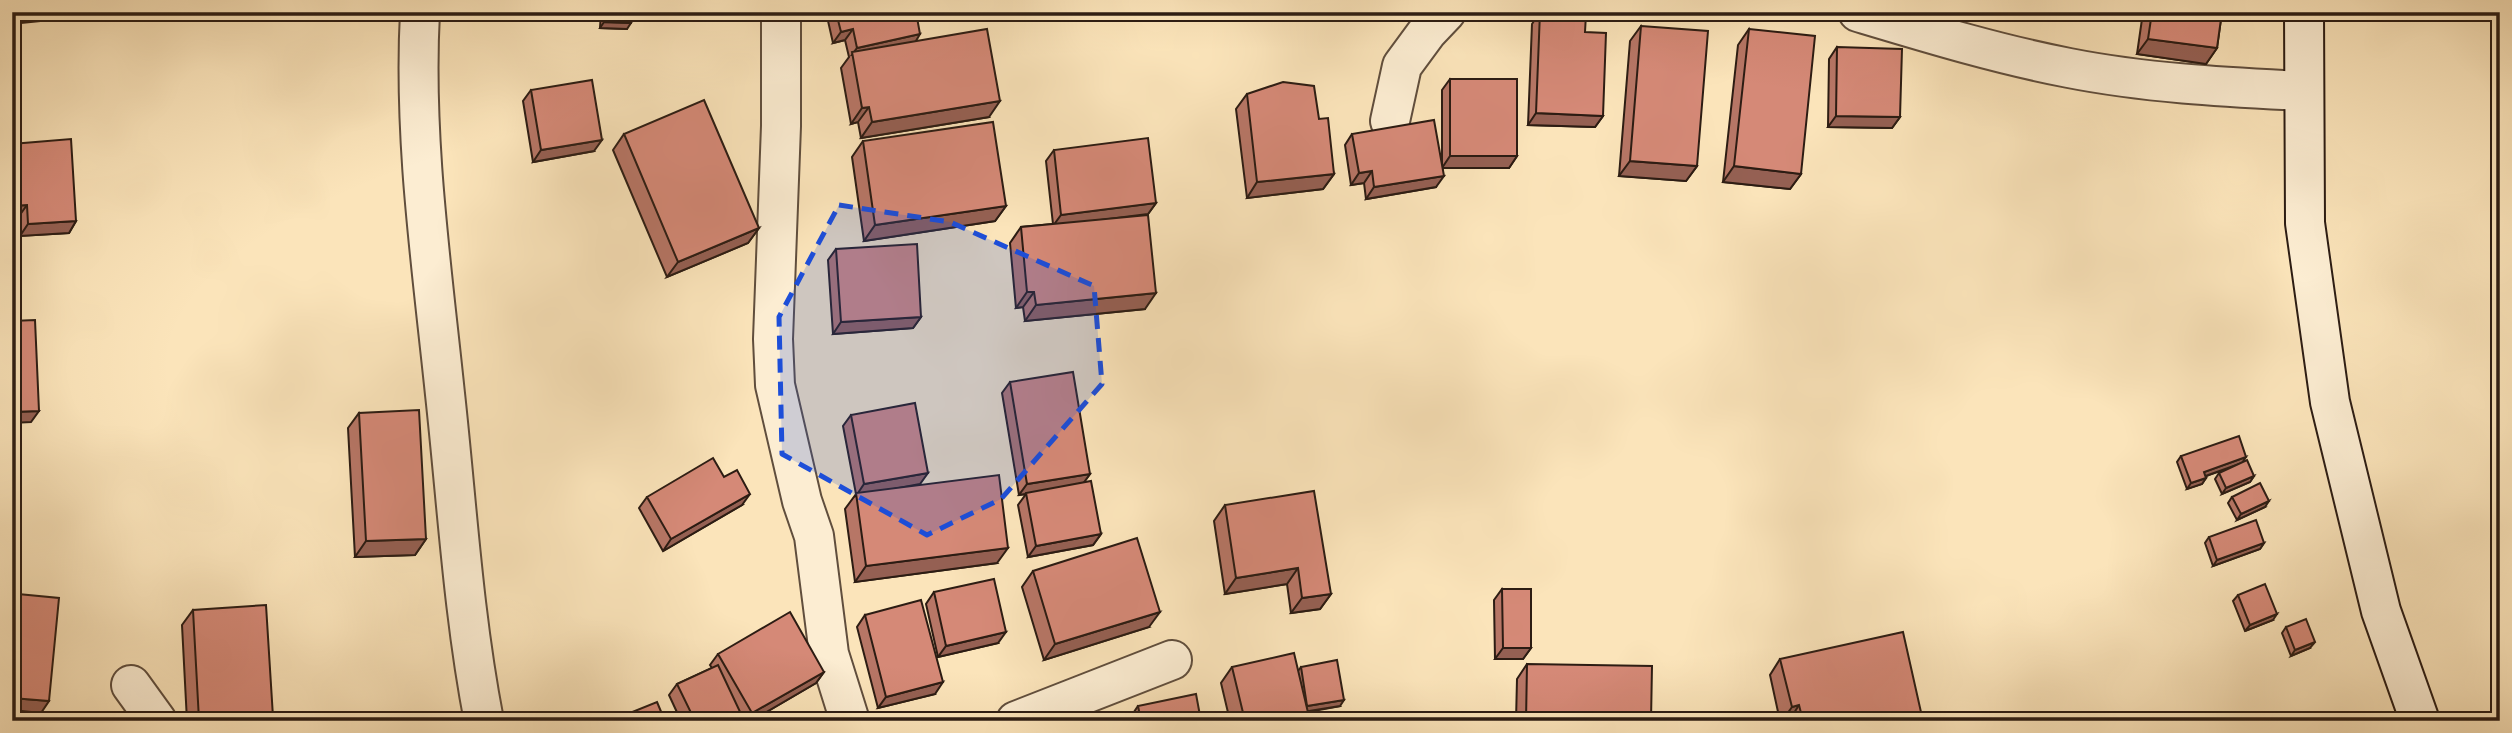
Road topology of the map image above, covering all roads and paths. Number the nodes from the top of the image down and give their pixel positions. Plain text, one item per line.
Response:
1 (419, 12) edge
2 (781, 12) edge
3 (1446, 12) edge
4 (1858, 12) edge
5 (2304, 12) edge
6 (2302, 91) junction
7 (1390, 121) dead end
8 (1171, 660) dead end
9 (131, 685) dead end
10 (157, 721) edge
11 (484, 721) edge
12 (850, 721) edge
13 (1016, 721) edge
14 (2420, 721) edge

1 - 11 street
2 - 12 street
3 - 7 street
4 - 6 street
5 - 6 street
6 - 14 street
8 - 13 street
9 - 10 street

